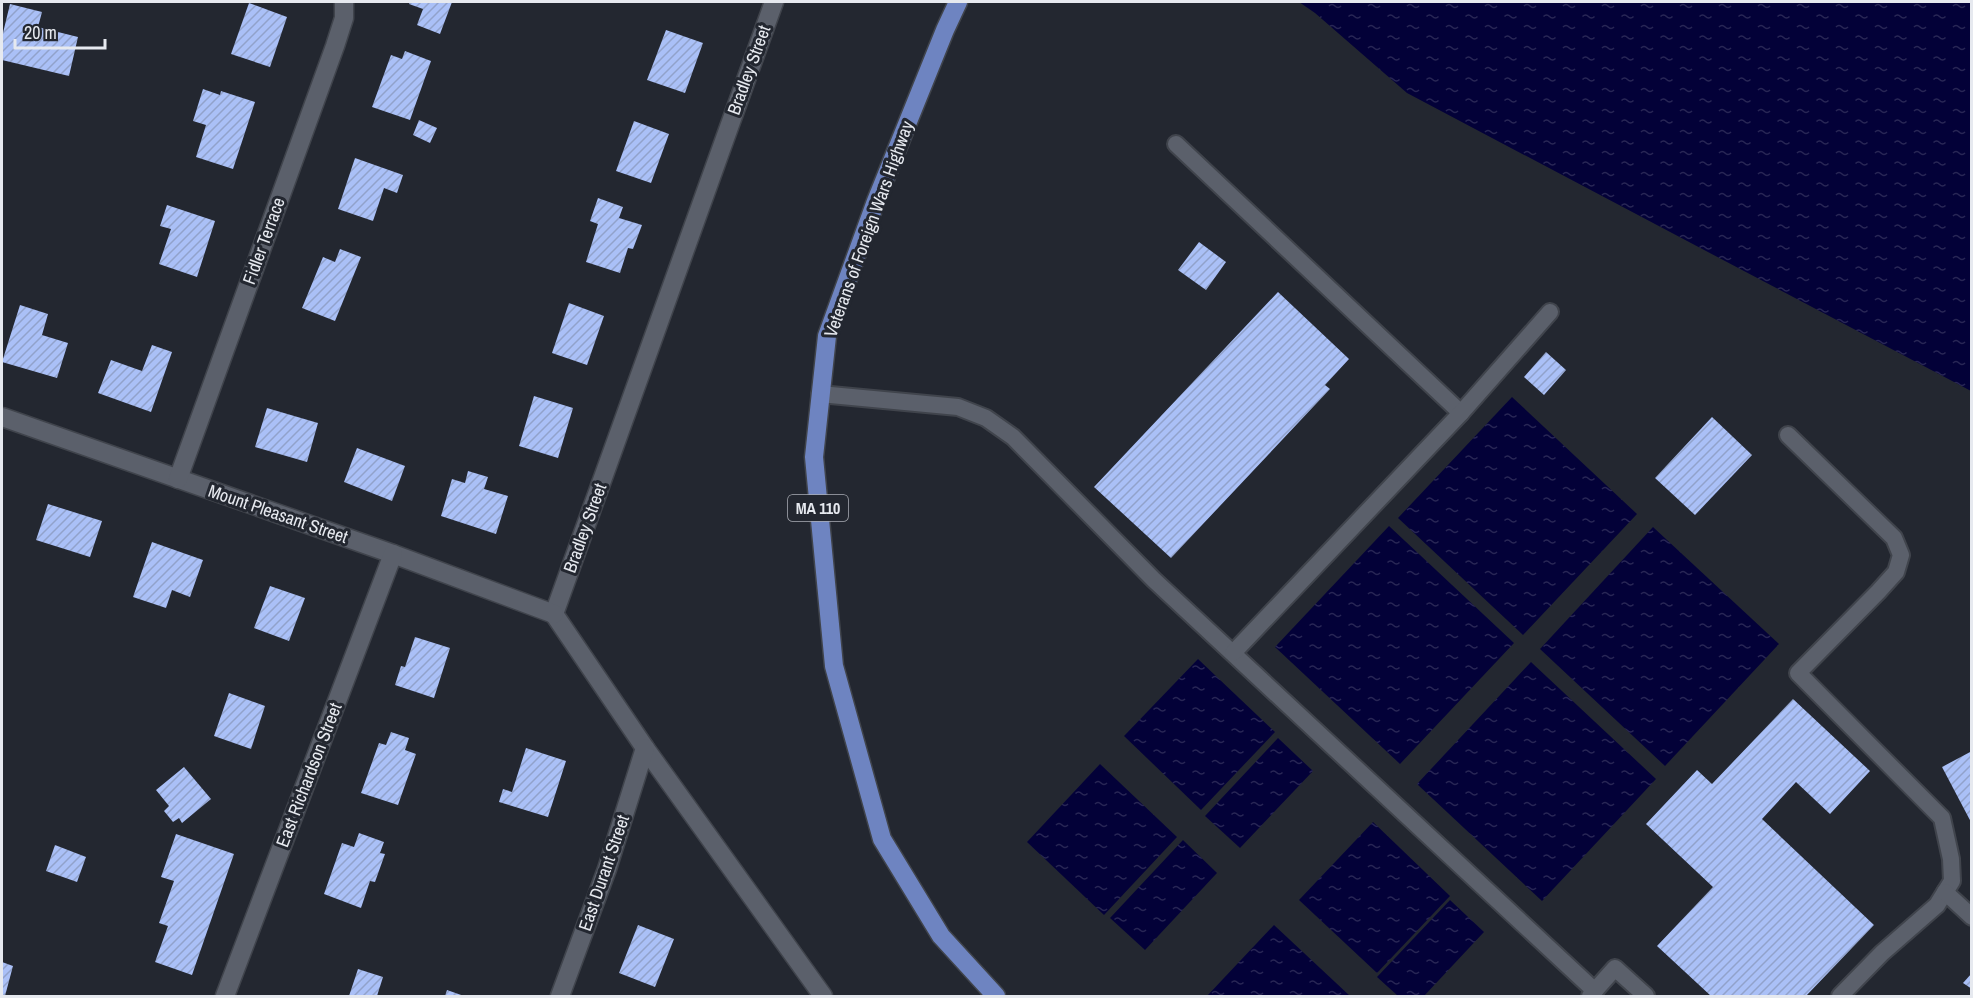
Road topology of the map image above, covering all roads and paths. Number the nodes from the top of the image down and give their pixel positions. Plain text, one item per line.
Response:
1 (344, 2) edge
2 (774, 2) edge
3 (958, 2) edge
4 (1176, 144) dead end
5 (1550, 312) dead end
6 (820, 394) junction
7 (1461, 413) junction
8 (2, 417) edge
9 (1788, 435) dead end
10 (178, 479) junction
11 (393, 554) junction
12 (554, 614) junction
13 (1233, 653) junction
14 (645, 748) junction
15 (1945, 892) junction
16 (1971, 917) edge
17 (1592, 993) edge
18 (225, 996) edge
19 (560, 996) edge
20 (823, 996) edge
21 (996, 996) edge
22 (1646, 996) edge
23 (1840, 996) edge

1 - 10 street, Fidler Terrace
2 - 12 street, Bradley Street
3 - 6 main road, Veterans of Foreign Wars Highway / MA 110
4 - 7 lane
5 - 7 lane
6 - 13 lane
6 - 21 main road, Veterans of Foreign Wars Highway / MA 110
7 - 13 lane
8 - 10 street, Mount Pleasant Street
9 - 15 lane
10 - 11 street, Mount Pleasant Street
11 - 12 street, Mount Pleasant Street
11 - 18 street, East Richardson Street
12 - 14 street
13 - 17 lane
14 - 19 street, East Durant Street
14 - 20 street
15 - 16 lane
15 - 23 lane
17 - 22 lane

